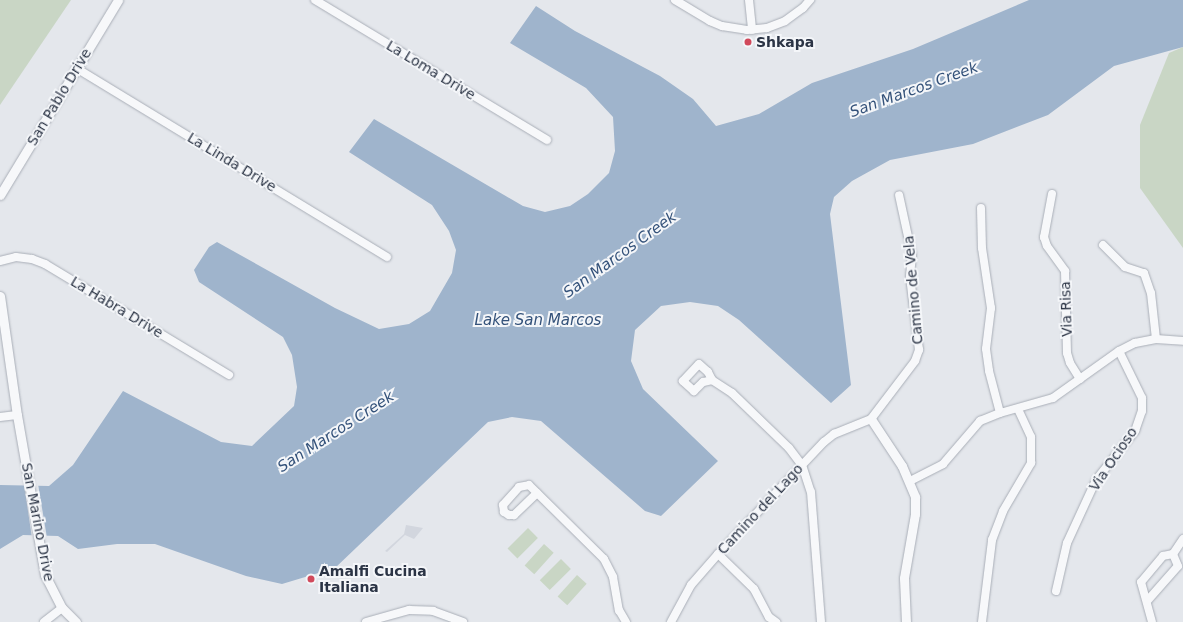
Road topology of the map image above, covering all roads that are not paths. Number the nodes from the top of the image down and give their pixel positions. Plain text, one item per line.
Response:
1 (118, 0) edge
2 (315, 0) edge
3 (675, 0) edge
4 (749, 0) edge
5 (810, 0) edge
6 (752, 30) junction
7 (76, 68) junction
8 (547, 140) dead end
9 (1052, 194) dead end
10 (0, 195) edge
11 (899, 195) dead end
12 (981, 208) dead end
13 (1103, 246) dead end
14 (387, 257) dead end
15 (0, 261) edge
16 (0, 296) edge
17 (1156, 339) junction
18 (1183, 341) edge
19 (1119, 351) junction
20 (229, 375) dead end
21 (1080, 379) junction
22 (712, 380) dead end
23 (1018, 409) junction
24 (1000, 413) junction
25 (17, 415) junction
26 (0, 418) edge
27 (871, 419) junction
28 (802, 465) junction
29 (910, 481) junction
30 (537, 493) dead end
31 (1183, 539) edge
32 (718, 554) junction
33 (1173, 554) junction
34 (1056, 591) dead end
35 (1148, 600) junction
36 (62, 608) junction
37 (44, 622) edge
38 (76, 622) edge
39 (366, 622) edge
40 (463, 622) edge
41 (626, 622) edge
42 (671, 622) edge
43 (776, 622) edge
44 (821, 622) edge
45 (906, 622) edge
46 (982, 622) edge
47 (1152, 622) edge

1 - 7 street, San Pablo Drive
2 - 8 street, La Loma Drive
3 - 6 street
4 - 6 street
5 - 6 street
7 - 10 street, San Pablo Drive
7 - 14 street, La Linda Drive
9 - 21 street, Via Risa
11 - 27 street, Camino de Vela
12 - 24 street
13 - 17 street
15 - 20 street, La Habra Drive
16 - 25 street
17 - 18 street
17 - 19 street
19 - 21 street
19 - 34 street, Via Ocioso
21 - 23 street
22 - 28 street
23 - 24 street
23 - 46 street
24 - 29 street
25 - 26 street
25 - 36 street, San Marino Drive
27 - 28 street, Camino del Lago
27 - 29 street
28 - 32 street, Camino del Lago
28 - 44 street
29 - 45 street
30 - 41 street
31 - 33 street
32 - 42 street, Camino del Lago
32 - 43 street
33 - 35 street
33 - 35 street
35 - 47 street
36 - 37 street
36 - 38 street, San Marino Drive
39 - 40 street

